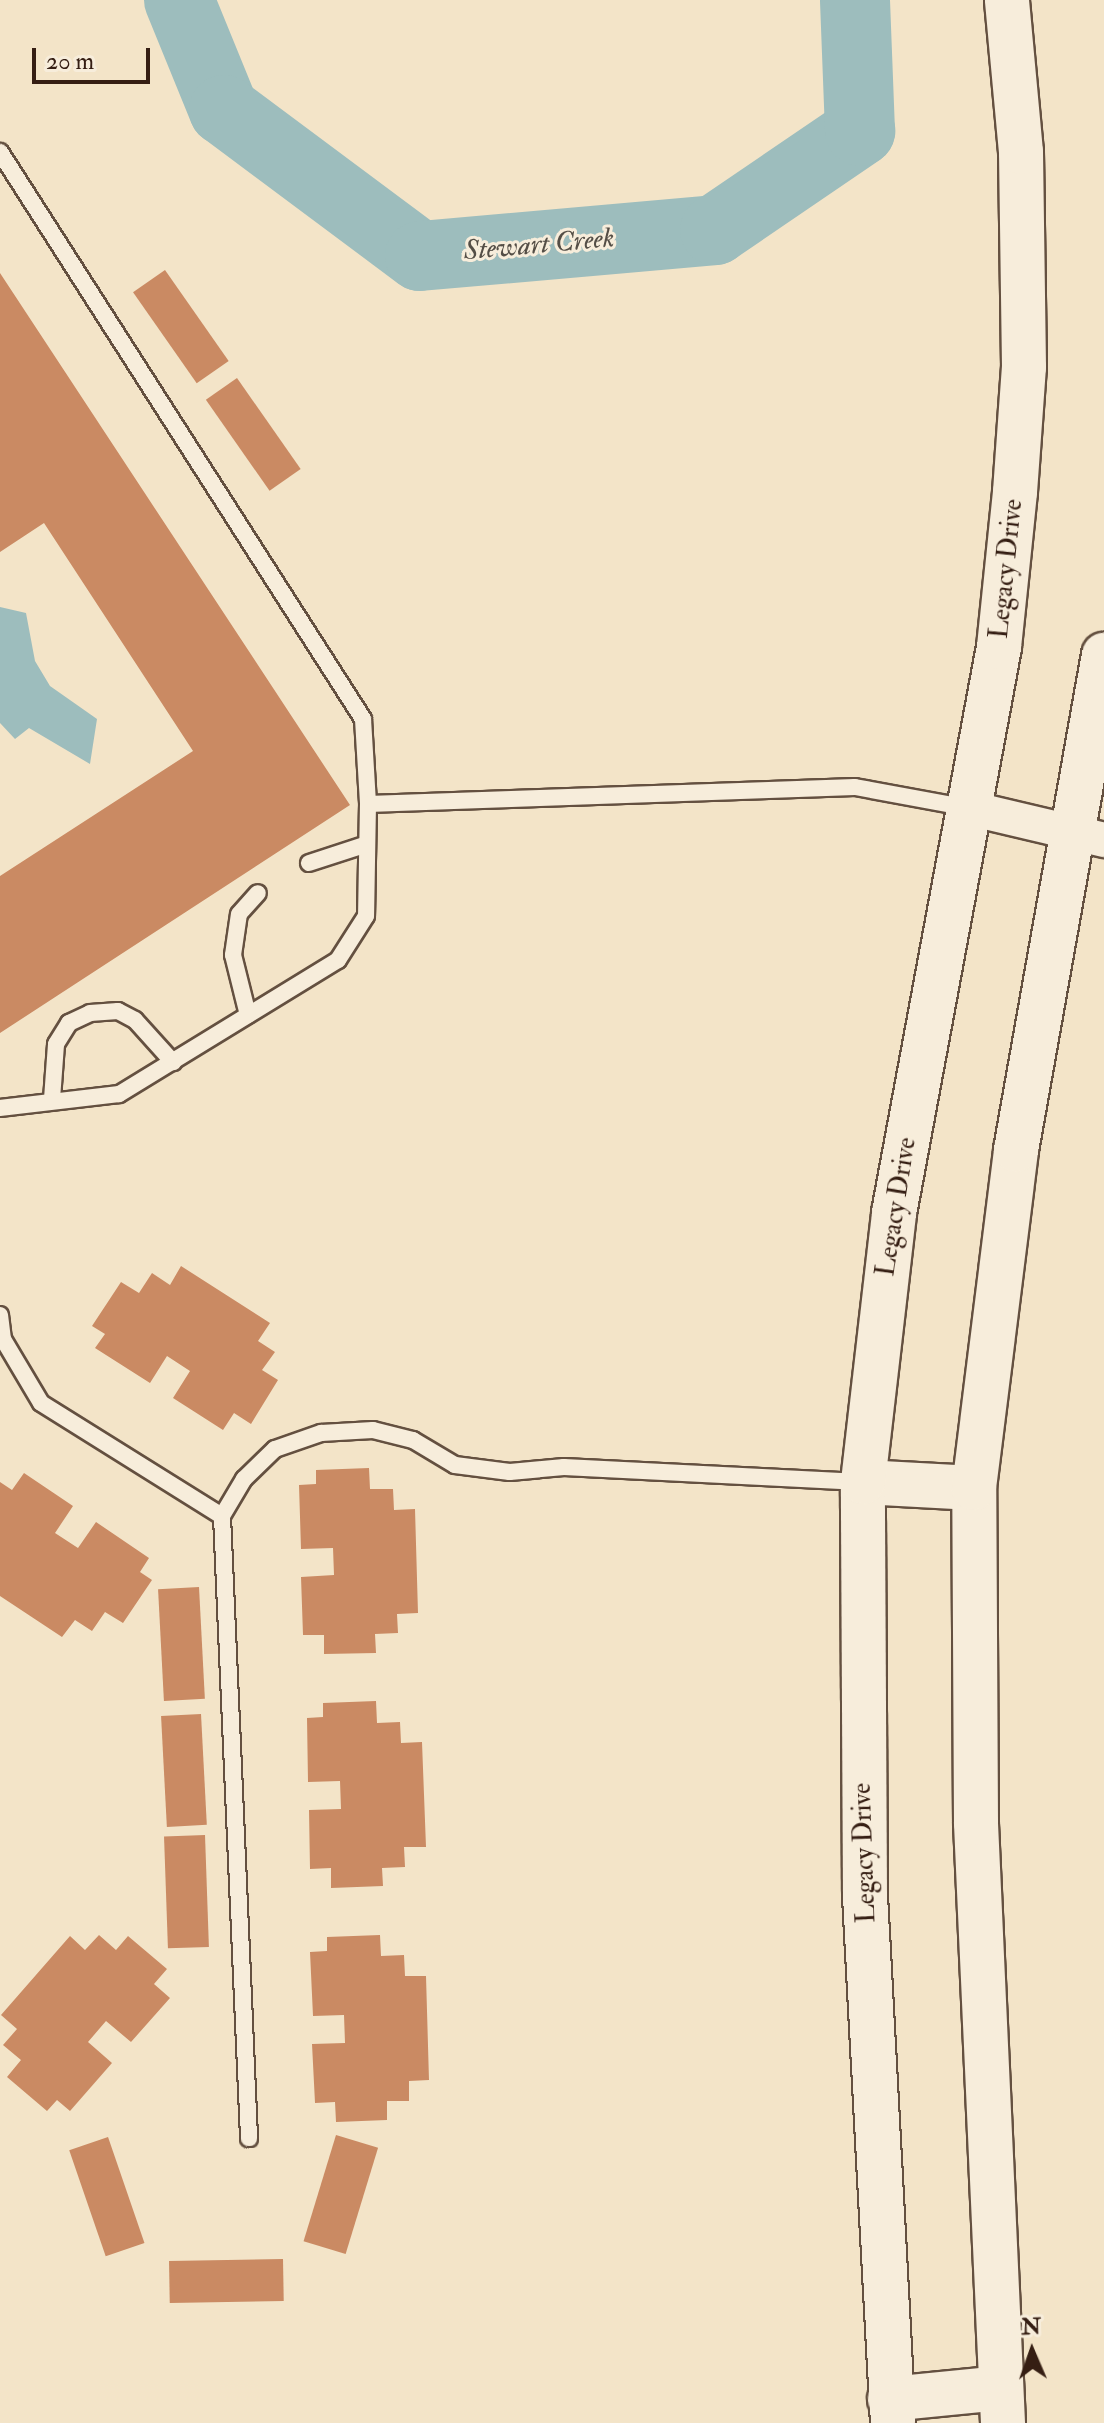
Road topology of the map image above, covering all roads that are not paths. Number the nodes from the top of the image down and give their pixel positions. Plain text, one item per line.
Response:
1 (1007, 0) edge
2 (0, 152) edge
3 (1104, 655) edge
4 (368, 804) junction
5 (969, 808) junction
6 (1090, 837) edge
7 (367, 844) junction
8 (309, 863) dead end
9 (258, 893) dead end
10 (248, 1015) junction
11 (173, 1062) junction
12 (52, 1099) junction
13 (0, 1108) edge
14 (0, 1315) edge
15 (863, 1482) junction
16 (974, 1488) junction
17 (222, 1516) junction
18 (249, 2138) dead end
19 (1002, 2406) edge
20 (891, 2411) edge

1 - 5 main road, Legacy Drive
2 - 4 lane
3 - 6 main road
4 - 5 lane
4 - 7 lane
5 - 6 street
5 - 15 main road, Legacy Drive
6 - 16 main road
7 - 8 lane
7 - 10 lane
9 - 10 lane
10 - 11 lane
11 - 12 lane
11 - 12 lane
12 - 13 lane
14 - 17 lane
15 - 16 main road
15 - 17 lane
15 - 20 main road, Legacy Drive
16 - 19 main road
17 - 18 lane
19 - 20 main road

